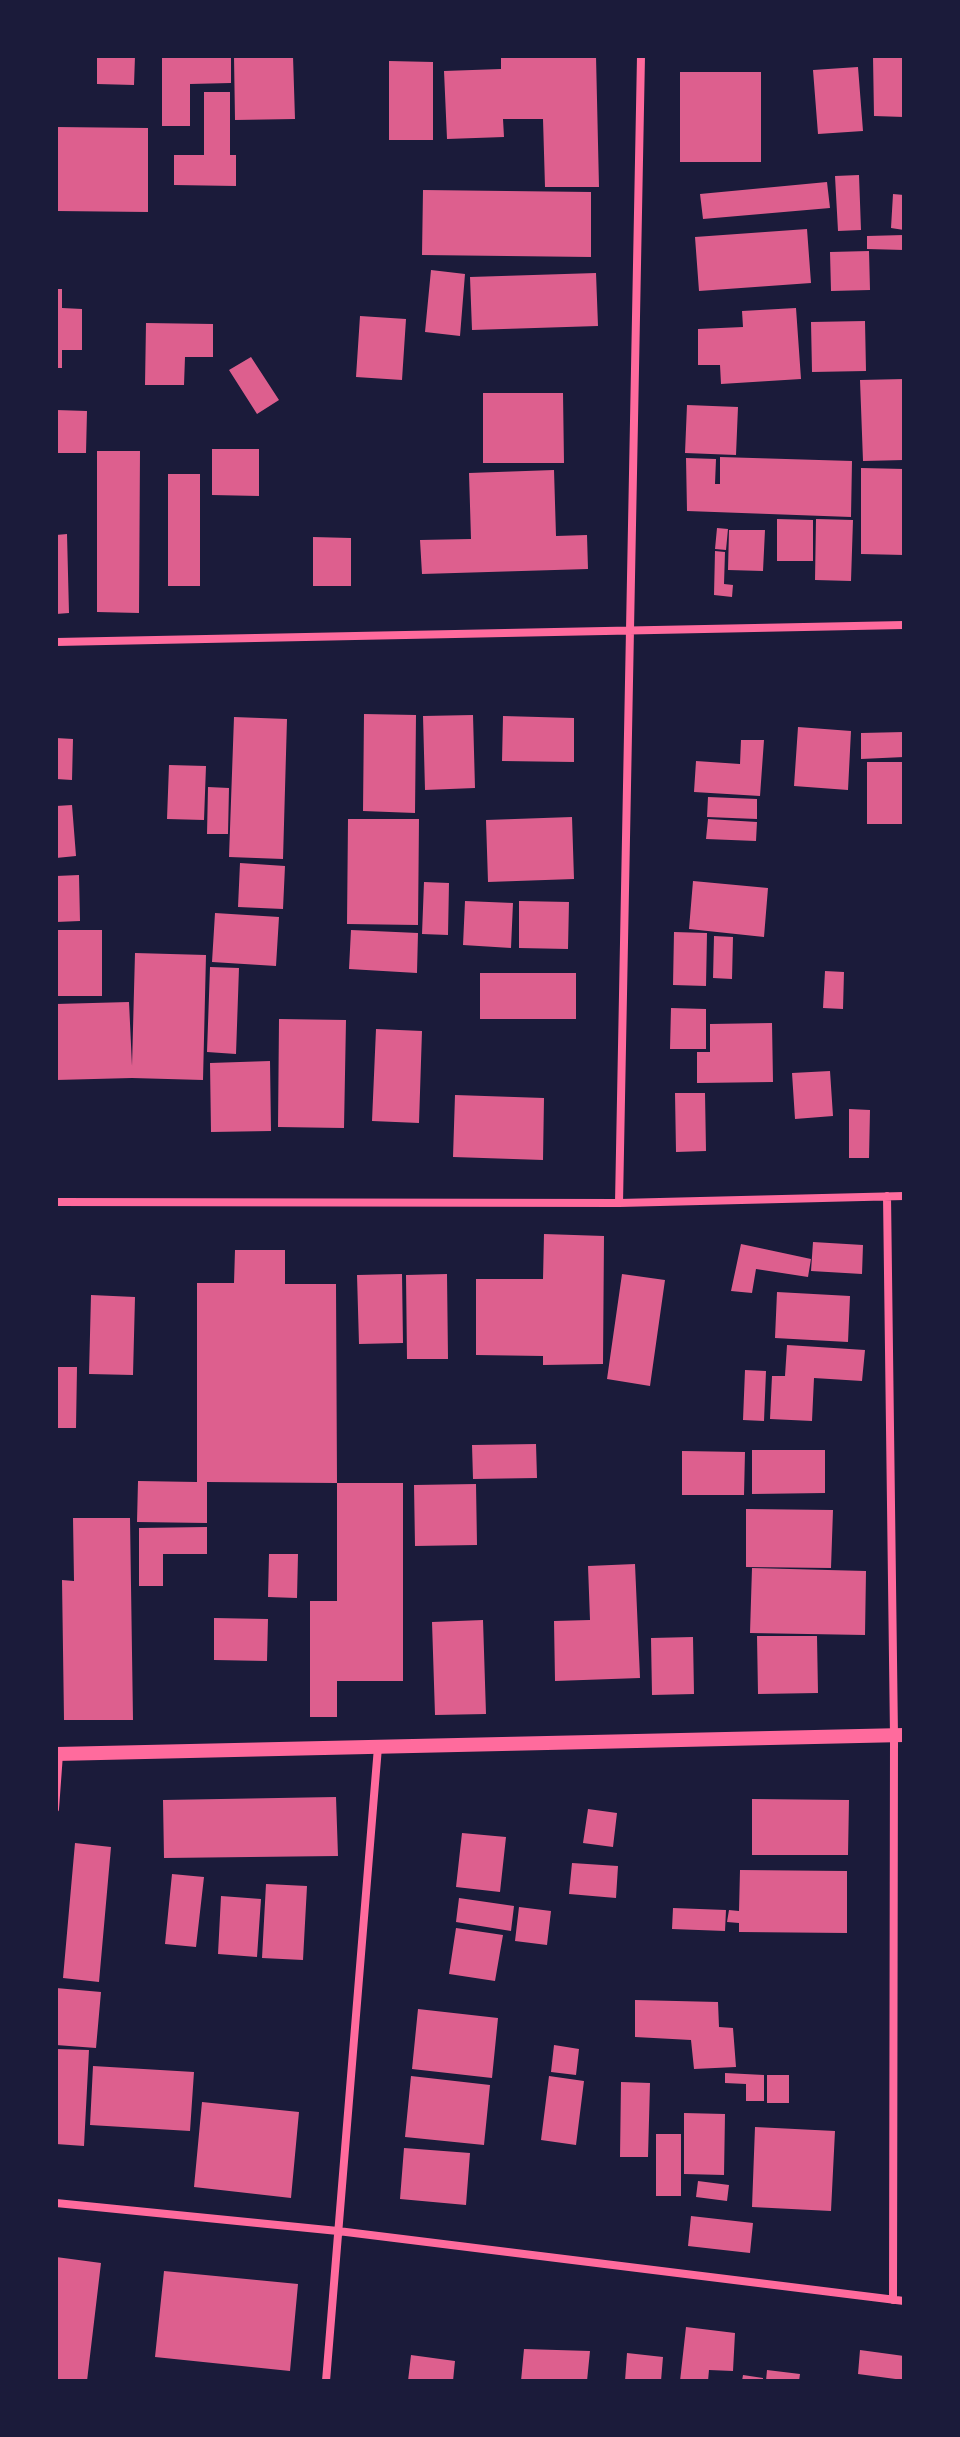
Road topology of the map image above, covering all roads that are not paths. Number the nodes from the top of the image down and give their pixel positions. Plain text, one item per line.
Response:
1 (641, 56) edge
2 (904, 625) edge
3 (629, 631) junction
4 (56, 642) edge
5 (887, 1196) junction
6 (904, 1196) edge
7 (56, 1202) edge
8 (619, 1203) junction
9 (899, 1736) edge
10 (378, 1747) junction
11 (58, 1754) edge
12 (56, 1809) edge
13 (56, 2203) edge
14 (338, 2231) junction
15 (893, 2300) junction
16 (904, 2301) edge
17 (326, 2381) edge

1 - 3 street
2 - 3 street
3 - 4 street
3 - 8 street
5 - 6 street
5 - 8 street
5 - 9 street
7 - 8 street
9 - 10 street
9 - 15 street
10 - 11 street
10 - 14 street
11 - 12 lane
13 - 14 street
14 - 15 street
14 - 17 street
15 - 16 street

